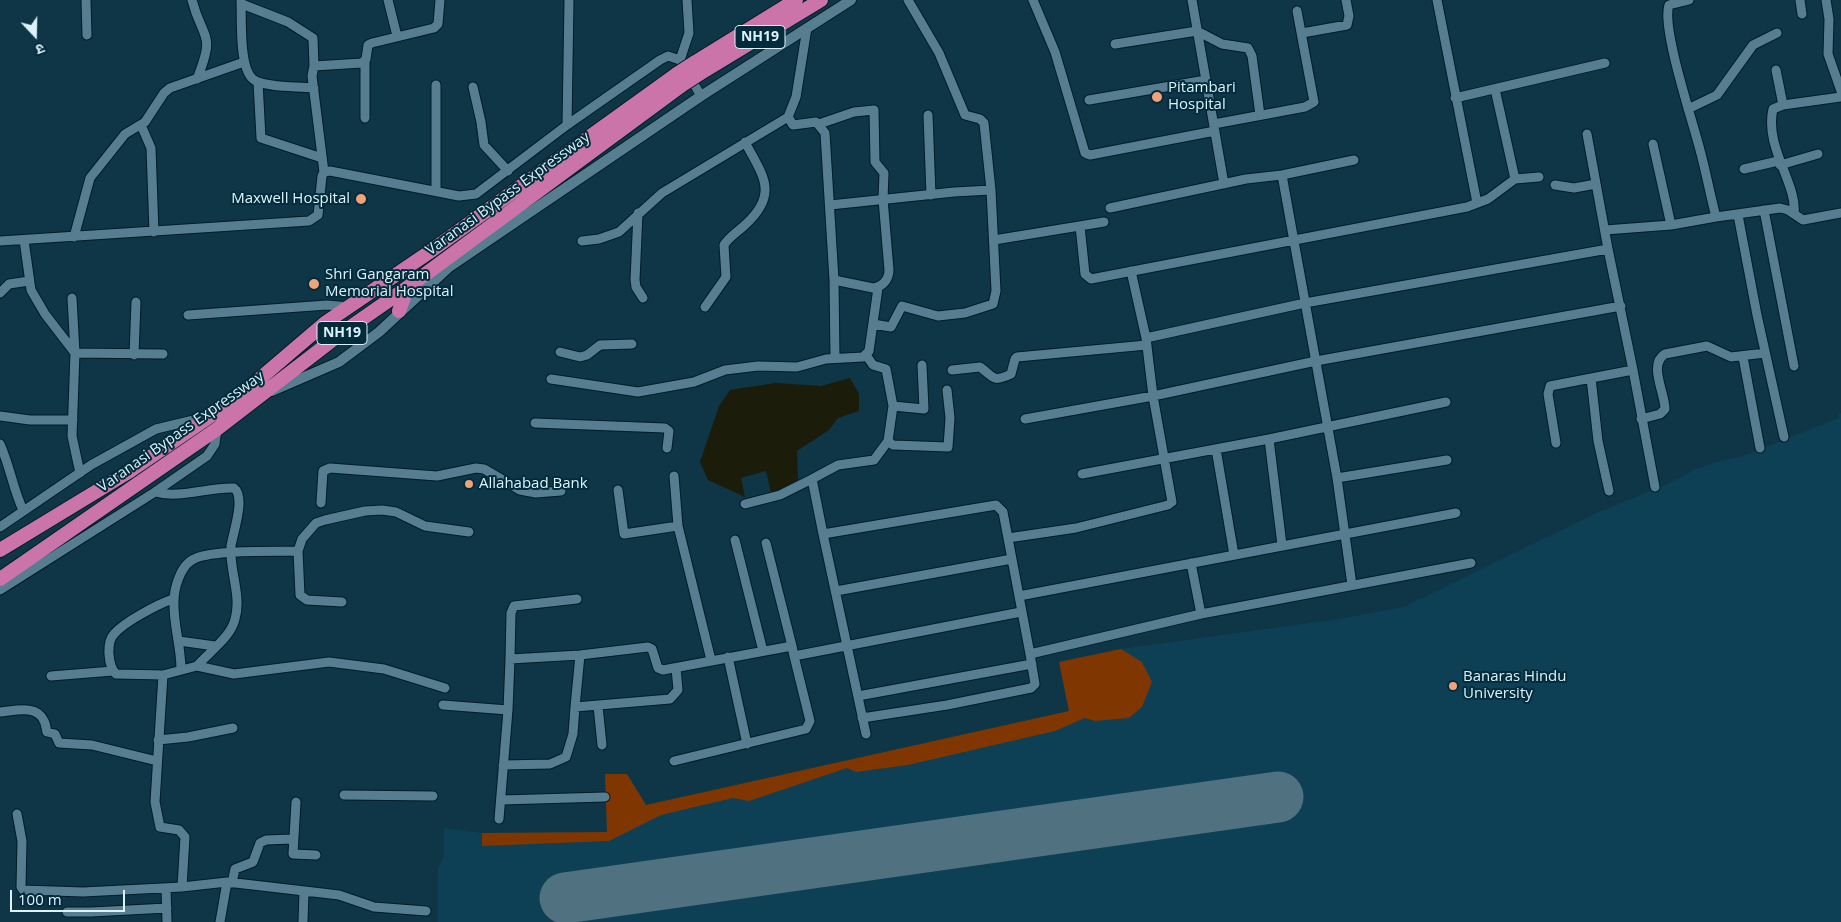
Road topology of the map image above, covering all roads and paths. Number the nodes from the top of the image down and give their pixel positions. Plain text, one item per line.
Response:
1 (86, 0) edge
2 (192, 0) edge
3 (388, 0) edge
4 (440, 0) edge
5 (569, 0) edge
6 (687, 0) edge
7 (796, 0) edge
8 (821, 0) edge
9 (850, 0) edge
10 (908, 0) edge
11 (1033, 0) edge
12 (1192, 0) edge
13 (1346, 0) edge
14 (1437, 0) edge
15 (1689, 0) edge
16 (1800, 0) edge
17 (1826, 0) edge
18 (241, 2) edge
19 (1666, 2) edge
20 (1297, 11) dead end
21 (1802, 14) dead end
22 (806, 28) junction
23 (1198, 32) junction
24 (1302, 33) junction
25 (1777, 33) dead end
26 (87, 35) dead end
27 (397, 36) junction
28 (1115, 44) dead end
29 (244, 62) junction
30 (365, 62) junction
31 (1605, 63) dead end
32 (314, 66) junction
33 (691, 66) junction
34 (1776, 70) dead end
35 (196, 78) junction
36 (680, 80) junction
37 (1206, 80) junction
38 (258, 82) junction
39 (436, 85) dead end
40 (473, 87) dead end
41 (314, 88) junction
42 (1495, 88) junction
43 (1841, 91) edge
44 (701, 96) junction
45 (1841, 97) edge
46 (1455, 98) junction
47 (1089, 100) dead end
48 (1783, 105) junction
49 (1688, 109) junction
50 (928, 115) dead end
51 (1260, 115) junction
52 (788, 117) junction
53 (365, 118) dead end
54 (567, 124) junction
55 (819, 124) junction
56 (141, 125) junction
57 (1214, 127) junction
58 (1587, 134) dead end
59 (745, 142) junction
60 (1653, 144) dead end
61 (1818, 154) dead end
62 (322, 158) junction
63 (1354, 160) dead end
64 (1779, 163) junction
65 (1744, 169) dead end
66 (508, 171) junction
67 (324, 172) junction
68 (1282, 174) junction
69 (1539, 177) dead end
70 (1515, 179) junction
71 (1224, 184) junction
72 (1596, 184) junction
73 (1555, 185) dead end
74 (991, 190) junction
75 (436, 191) junction
76 (931, 195) junction
77 (883, 199) junction
78 (1477, 203) junction
79 (830, 205) junction
80 (1110, 208) dead end
81 (1764, 210) junction
82 (638, 213) junction
83 (1841, 213) edge
84 (1794, 214) junction
85 (1738, 215) junction
86 (1716, 217) junction
87 (1104, 222) dead end
88 (1671, 225) junction
89 (1080, 226) junction
90 (1605, 230) junction
91 (154, 232) junction
92 (74, 237) junction
93 (24, 240) junction
94 (994, 240) junction
95 (1295, 240) junction
96 (0, 241) edge
97 (582, 241) dead end
98 (1608, 249) junction
99 (1132, 271) junction
100 (29, 280) junction
101 (834, 280) junction
102 (408, 287) junction
103 (878, 288) junction
104 (0, 293) edge
105 (72, 298) dead end
106 (643, 298) dead end
107 (136, 302) dead end
108 (1305, 303) junction
109 (1621, 306) junction
110 (350, 307) junction
111 (705, 308) dead end
112 (399, 311) junction
113 (188, 315) dead end
114 (873, 324) junction
115 (1146, 341) junction
116 (632, 344) dead end
117 (560, 352) dead end
118 (75, 353) junction
119 (1765, 353) junction
120 (163, 354) dead end
121 (134, 355) junction
122 (866, 355) junction
123 (1743, 357) junction
124 (835, 358) junction
125 (1316, 361) junction
126 (922, 364) dead end
127 (1794, 366) dead end
128 (952, 370) dead end
129 (1633, 370) junction
130 (1591, 378) junction
131 (551, 379) dead end
132 (947, 390) dead end
133 (264, 395) junction
134 (1153, 396) junction
135 (1446, 402) dead end
136 (893, 406) junction
137 (0, 416) edge
138 (1025, 419) dead end
139 (1641, 419) junction
140 (73, 420) junction
141 (214, 422) junction
142 (535, 423) dead end
143 (1328, 426) junction
144 (1784, 437) dead end
145 (1269, 440) junction
146 (888, 441) junction
147 (1556, 443) dead end
148 (0, 444) edge
149 (667, 448) dead end
150 (1760, 448) dead end
151 (1216, 449) junction
152 (1165, 459) junction
153 (1447, 460) dead end
154 (80, 473) junction
155 (1082, 474) dead end
156 (674, 476) dead end
157 (1337, 478) junction
158 (812, 479) junction
159 (1655, 486) dead end
160 (618, 490) dead end
161 (1609, 490) dead end
162 (561, 491) dead end
163 (155, 492) junction
164 (321, 503) dead end
165 (745, 504) dead end
166 (23, 510) junction
167 (1456, 513) dead end
168 (678, 526) junction
169 (0, 527) edge
170 (469, 532) dead end
171 (824, 534) junction
172 (1345, 535) junction
173 (1008, 538) junction
174 (735, 540) dead end
175 (766, 543) dead end
176 (1282, 545) junction
177 (0, 550) edge
178 (298, 551) junction
179 (231, 553) junction
180 (1234, 555) junction
181 (1012, 558) junction
182 (1191, 563) junction
183 (1471, 564) dead end
184 (0, 579) edge
185 (1352, 585) junction
186 (0, 590) edge
187 (836, 591) junction
188 (1019, 596) junction
189 (174, 599) junction
190 (577, 599) dead end
191 (342, 602) dead end
192 (1022, 612) junction
193 (1201, 614) junction
194 (180, 641) junction
195 (215, 646) junction
196 (792, 646) junction
197 (848, 646) junction
198 (762, 651) junction
199 (1030, 654) junction
200 (580, 655) junction
201 (794, 656) junction
202 (728, 658) junction
203 (510, 660) junction
204 (712, 660) junction
205 (1032, 664) junction
206 (197, 666) junction
207 (676, 668) junction
208 (181, 669) junction
209 (113, 671) junction
210 (163, 675) junction
211 (51, 676) dead end
212 (445, 688) dead end
213 (858, 696) junction
214 (443, 705) dead end
215 (598, 706) junction
216 (575, 707) junction
217 (508, 710) junction
218 (0, 712) edge
219 (862, 718) junction
220 (233, 728) dead end
221 (866, 734) dead end
222 (158, 740) junction
223 (747, 744) junction
224 (602, 745) dead end
225 (157, 761) junction
226 (674, 761) dead end
227 (503, 765) junction
228 (344, 795) dead end
229 (434, 796) dead end
230 (605, 797) dead end
231 (500, 800) junction
232 (296, 802) dead end
233 (17, 814) dead end
234 (499, 819) dead end
235 (292, 839) junction
236 (316, 855) dead end
237 (230, 882) junction
238 (182, 887) junction
239 (166, 888) junction
240 (304, 892) junction
241 (167, 908) junction
242 (426, 911) dead end
243 (67, 912) dead end
244 (224, 921) edge
245 (167, 922) edge
246 (303, 922) edge

1 - 26 street
2 - 35 street
3 - 27 street
4 - 27 street
5 - 54 street
6 - 33 street
7 - 33 highway, Varanasi Bypass Expressway / NH19
8 - 33 highway, Varanasi Bypass Expressway / NH19
9 - 22 street
10 - 74 street
11 - 57 street
12 - 23 street
13 - 24 street
14 - 46 street
15 - 19 street
16 - 21 street
17 - 43 street
18 - 29 street
18 - 32 street
19 - 49 street
20 - 24 street
22 - 44 street
22 - 52 street
23 - 28 street
23 - 37 street
23 - 51 street
24 - 51 street
25 - 49 street
27 - 30 street
29 - 35 street
29 - 38 street
30 - 32 street
30 - 53 street
31 - 42 street
32 - 41 street
33 - 36 highway, Varanasi Bypass Expressway / NH19, bridge
33 - 44 street
33 - 54 street
34 - 48 street
35 - 56 street
36 - 102 highway, Varanasi Bypass Expressway / NH19
36 - 110 highway, Varanasi Bypass Expressway / NH19
37 - 47 street
37 - 57 street
38 - 41 street
38 - 62 street
39 - 75 street
40 - 66 street
41 - 62 street
42 - 46 street
42 - 70 street
44 - 112 street
45 - 48 street
46 - 78 street
48 - 64 street
49 - 86 street
50 - 76 street
51 - 57 street
52 - 55 street
52 - 59 street
54 - 66 street
55 - 77 street
55 - 79 street
56 - 91 street
56 - 92 street
57 - 71 street
58 - 72 street
59 - 82 street
59 - 111 street
60 - 88 street
61 - 64 street
62 - 67 street
63 - 68 street
64 - 65 street
64 - 84 street
66 - 75 street
67 - 75 street
67 - 91 street
68 - 71 street
68 - 95 street
69 - 70 street
70 - 78 street
71 - 80 street
72 - 73 street
72 - 90 street
74 - 76 street
74 - 94 street
76 - 77 street
77 - 79 street
77 - 103 street
78 - 95 street
79 - 101 street
81 - 84 street
81 - 85 street
81 - 127 street
82 - 97 street
82 - 106 street
83 - 84 street
85 - 86 street
85 - 119 street
86 - 88 street
87 - 89 street
88 - 90 street
89 - 94 street
89 - 99 street
90 - 98 street
91 - 92 street
92 - 93 street
93 - 96 street
93 - 100 street
94 - 114 street
95 - 99 street
95 - 108 street
98 - 108 street
98 - 109 street
99 - 115 street
100 - 104 street
100 - 118 street
101 - 103 street
101 - 124 street
102 - 112 highway
102 - 133 highway, Varanasi Bypass Expressway / NH19
103 - 114 street
105 - 118 street
107 - 121 street
108 - 115 street
108 - 125 street
109 - 125 street
109 - 129 street
110 - 113 street
110 - 141 highway, Varanasi Bypass Expressway / NH19
112 - 133 street
114 - 122 street
115 - 128 street
115 - 134 street
116 - 117 street
118 - 121 street
118 - 140 street
119 - 123 street
119 - 144 street
120 - 121 street
122 - 124 street
122 - 136 street
123 - 139 street
123 - 150 street
124 - 131 street
125 - 134 street
125 - 143 street
126 - 136 street
129 - 130 street
129 - 139 street
130 - 147 street
130 - 161 street
132 - 146 street
133 - 141 highway, Varanasi Bypass Expressway / NH19
134 - 138 street
134 - 152 street
135 - 143 street
136 - 146 street
137 - 140 street
139 - 159 street
140 - 154 street
141 - 154 street
141 - 163 street
141 - 177 highway, Varanasi Bypass Expressway / NH19
141 - 184 highway, Varanasi Bypass Expressway / NH19
142 - 149 street
143 - 145 street
143 - 157 street
145 - 151 street
145 - 176 street
146 - 158 street
148 - 166 street
151 - 152 street
151 - 180 street
152 - 155 street
152 - 173 street
153 - 157 street
154 - 166 street
156 - 168 street
157 - 172 street
158 - 165 street
158 - 171 street
160 - 168 street
162 - 164 street
163 - 179 street
163 - 186 street
166 - 169 street
167 - 172 street
168 - 204 street
170 - 178 street
171 - 173 street
171 - 187 street
172 - 176 street
172 - 185 street
173 - 181 street
174 - 198 street
175 - 196 street
176 - 180 street
178 - 179 street
178 - 191 street
179 - 189 street
179 - 195 street
180 - 182 street
181 - 187 street
181 - 188 street
182 - 188 street
182 - 193 street
183 - 185 street
185 - 193 street
187 - 197 street
188 - 192 street
189 - 194 street
189 - 209 street
190 - 203 street
192 - 197 street
192 - 199 street
193 - 199 street
194 - 195 street
194 - 208 street
195 - 206 street
196 - 198 street
196 - 201 street
197 - 201 street
197 - 213 street
198 - 202 street
199 - 205 street
200 - 203 street
200 - 207 street
200 - 216 street
201 - 223 street
202 - 204 street
202 - 223 street
203 - 217 street
204 - 207 street
205 - 213 street
205 - 219 street
206 - 208 street
206 - 212 street
207 - 215 street
208 - 210 street
209 - 210 street
209 - 211 street
210 - 222 street
213 - 219 street
214 - 217 street
215 - 216 street
215 - 224 street
216 - 227 street
217 - 227 street
218 - 225 street
219 - 221 street
220 - 222 street
222 - 225 street
223 - 226 street
225 - 238 street
227 - 231 street
228 - 229 street
230 - 231 street
231 - 234 street
232 - 235 street
233 - 239 street
235 - 236 street
235 - 237 street
237 - 238 street
237 - 240 street
237 - 244 street
238 - 239 street
239 - 241 street
240 - 242 street
240 - 246 street
241 - 243 street
241 - 245 street

